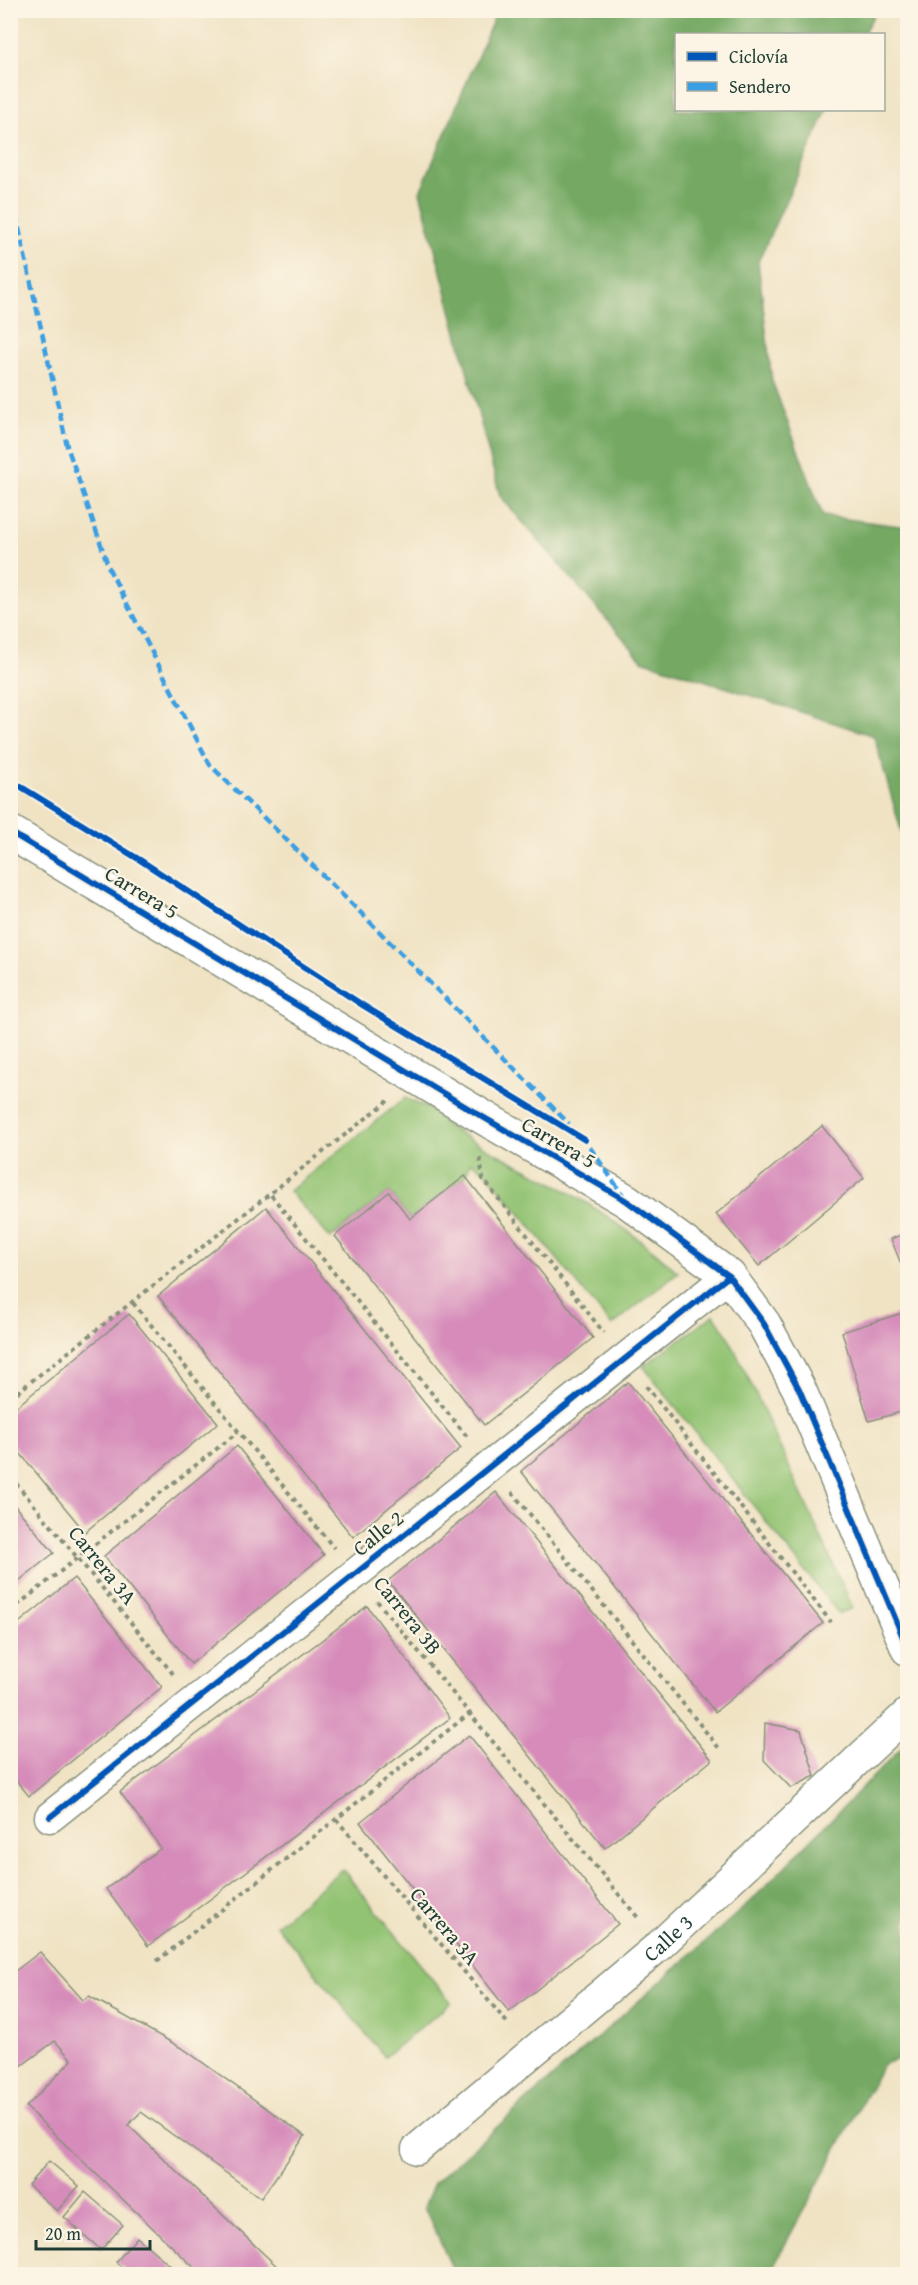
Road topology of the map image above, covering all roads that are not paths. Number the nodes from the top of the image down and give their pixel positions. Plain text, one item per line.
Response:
1 (10, 832) edge
2 (729, 1276) junction
3 (908, 1649) edge
4 (908, 1713) edge
5 (50, 1817) dead end
6 (417, 2149) dead end

1 - 2 street, Carrera 5
2 - 3 street, Carrera 5
2 - 5 street, Calle 2
4 - 6 street, Calle 3

